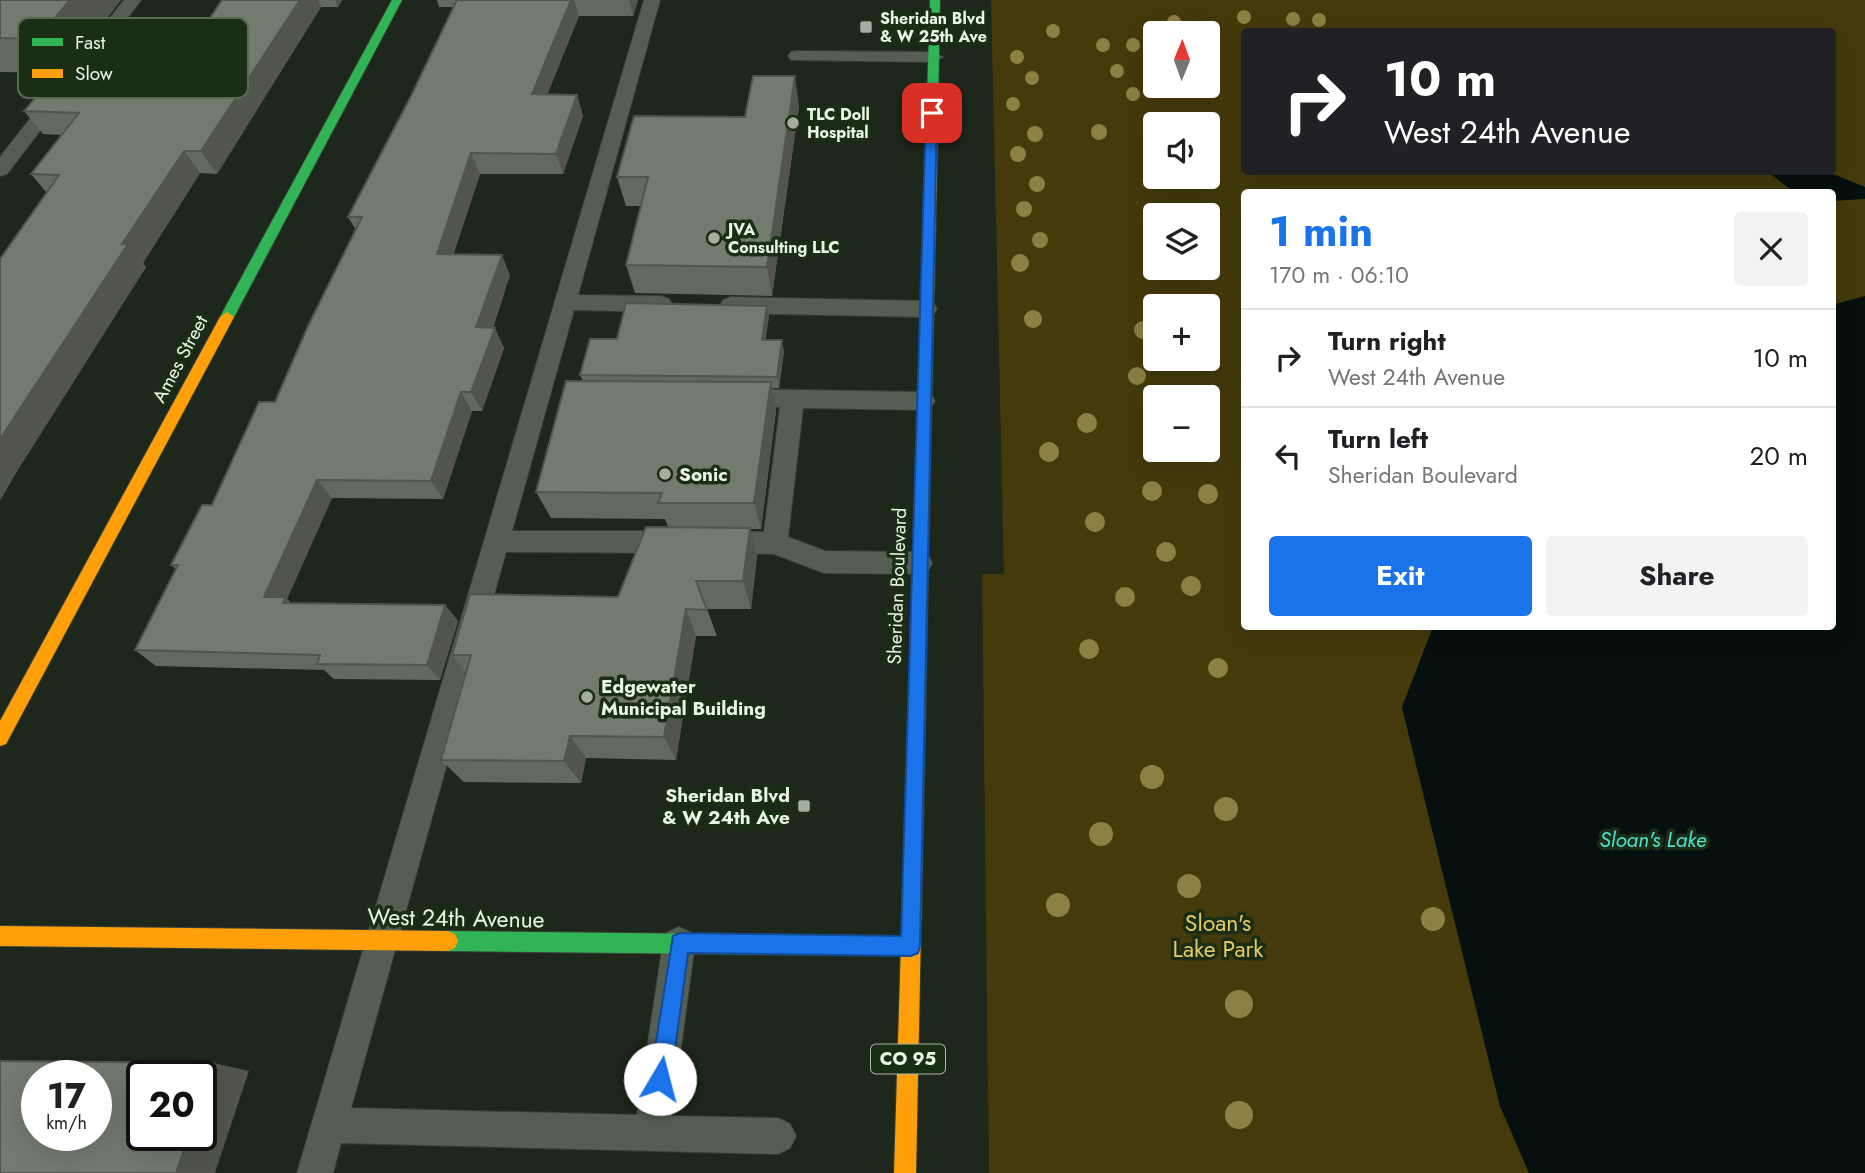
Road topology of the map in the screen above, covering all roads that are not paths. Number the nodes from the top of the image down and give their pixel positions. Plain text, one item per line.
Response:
1 (133, 0) edge
2 (397, 0) edge
3 (652, 0) edge
4 (935, 0) edge
5 (119, 18) edge
6 (797, 56) dead end
7 (933, 57) junction
8 (57, 98) edge
9 (0, 170) edge
10 (566, 302) junction
11 (677, 304) edge
12 (705, 305) edge
13 (926, 309) junction
14 (538, 397) junction
15 (565, 397) edge
16 (712, 398) edge
17 (793, 398) junction
18 (923, 401) junction
19 (497, 541) junction
20 (775, 543) junction
21 (919, 563) junction
22 (0, 738) edge
23 (0, 936) edge
24 (382, 940) junction
25 (680, 943) junction
26 (911, 946) junction
27 (329, 1125) junction
28 (652, 1133) junction
29 (778, 1136) dead end
30 (315, 1173) edge
31 (905, 1173) edge

1 - 5 lane
2 - 22 street, Ames Street
3 - 10 lane
4 - 7 street, Sheridan Boulevard / CO 95
6 - 7 lane
7 - 13 street, Sheridan Boulevard / CO 95
8 - 9 lane
10 - 11 lane
10 - 14 lane
12 - 13 lane
13 - 18 street, Sheridan Boulevard / CO 95
14 - 15 lane
14 - 19 lane
16 - 17 lane
17 - 18 lane
17 - 20 lane
18 - 21 street, Sheridan Boulevard / CO 95
19 - 20 lane
19 - 24 lane
20 - 21 lane
21 - 26 street, Sheridan Boulevard / CO 95
23 - 24 street, West 24th Avenue
24 - 25 street, West 24th Avenue
24 - 27 lane
25 - 26 street, West 24th Avenue
25 - 28 lane
26 - 31 street, Sheridan Boulevard / CO 95
27 - 28 lane
27 - 30 lane
28 - 29 lane

